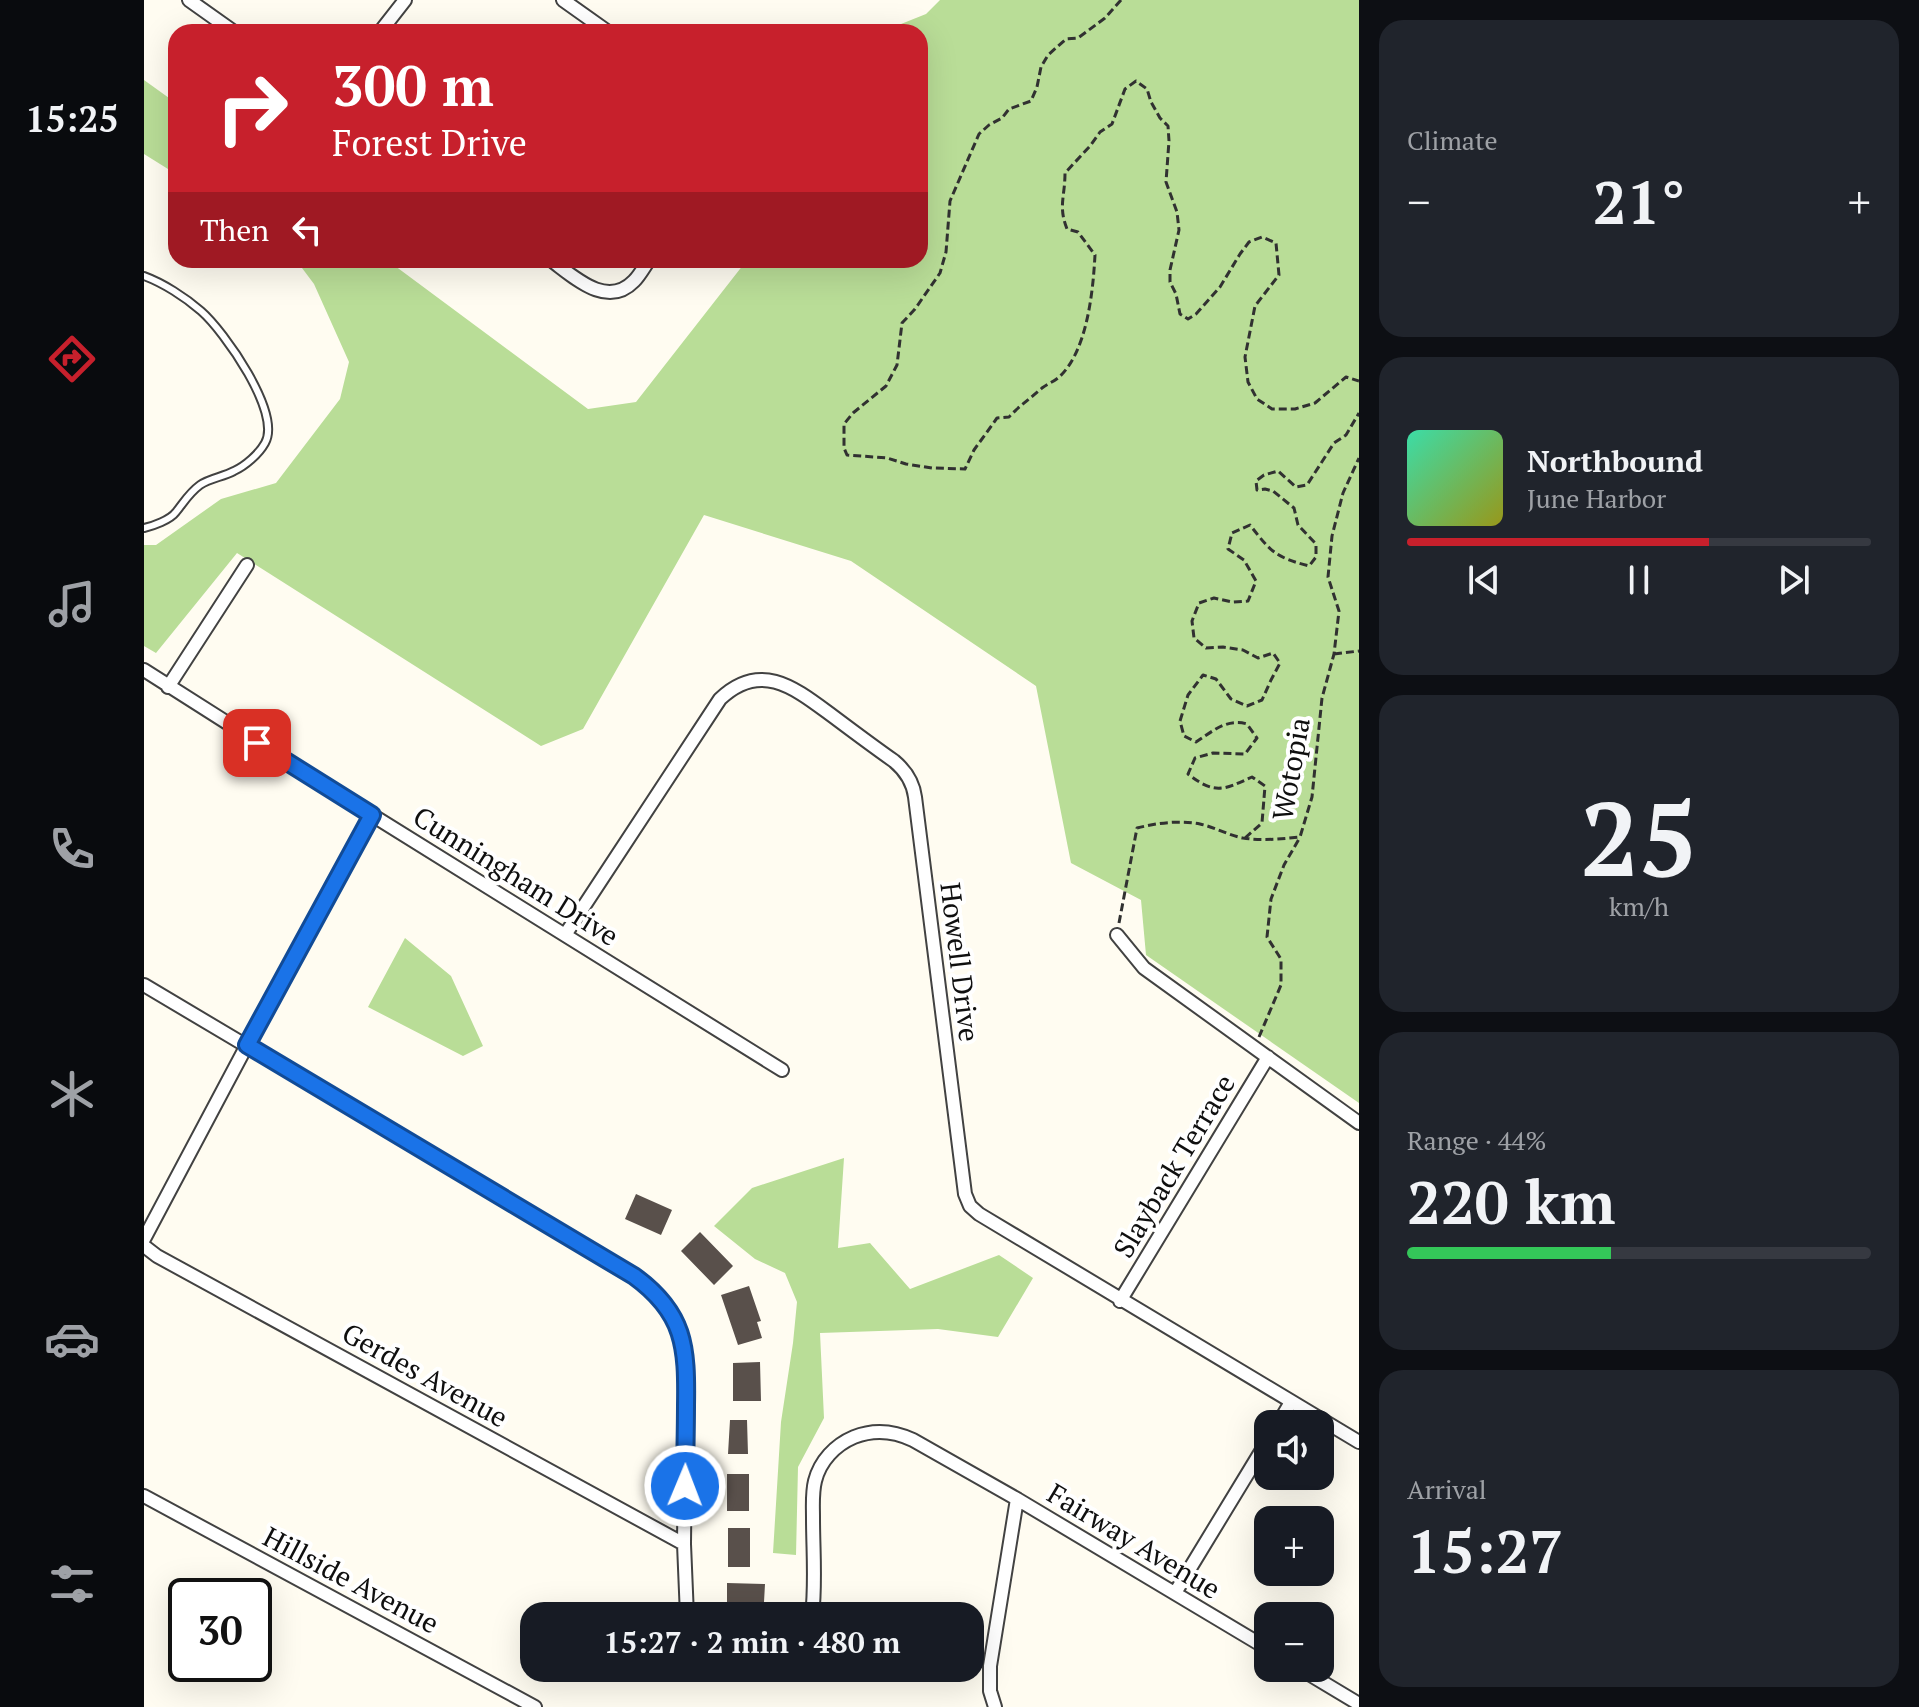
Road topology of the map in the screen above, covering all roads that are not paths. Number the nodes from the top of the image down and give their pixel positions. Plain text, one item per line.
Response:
1 (189, 0) edge
2 (405, 0) edge
3 (563, 0) edge
4 (223, 24) edge
5 (386, 24) edge
6 (597, 24) edge
7 (562, 268) edge
8 (643, 268) edge
9 (144, 276) edge
10 (144, 528) edge
11 (247, 565) dead end
12 (144, 670) edge
13 (168, 687) junction
14 (372, 815) junction
15 (565, 935) junction
16 (1117, 935) road end
17 (144, 985) edge
18 (247, 1045) junction
19 (1268, 1057) junction
20 (782, 1070) dead end
21 (1359, 1123) edge
22 (144, 1239) edge
23 (144, 1246) edge
24 (1120, 1301) junction
25 (1291, 1402) junction
26 (1286, 1410) edge
27 (1359, 1442) edge
28 (1254, 1463) edge
29 (144, 1496) edge
30 (1017, 1499) junction
31 (684, 1544) junction
32 (1175, 1593) junction
33 (686, 1602) edge
34 (812, 1602) edge
35 (1254, 1641) edge
36 (1322, 1682) edge
37 (1359, 1704) edge
38 (535, 1707) edge
39 (995, 1707) edge

1 - 4 street
2 - 5 street
3 - 6 street
7 - 8 street
9 - 10 lane
11 - 13 street
12 - 13 street, Cunningham Drive
13 - 14 street, Cunningham Drive
14 - 15 street, Cunningham Drive
14 - 18 street
15 - 20 street, Cunningham Drive
15 - 24 street, Howell Drive
16 - 19 street
17 - 18 street
18 - 22 street
18 - 31 street
19 - 21 street
19 - 24 street, Slayback Terrace
23 - 31 street, Gerdes Avenue
24 - 25 street, Howell Drive
25 - 26 street
25 - 27 street, Howell Drive
28 - 32 street
29 - 38 street, Hillside Avenue
30 - 32 street, Fairway Avenue
30 - 34 street, Fairway Avenue
30 - 39 street, Fairway Avenue
31 - 33 street
32 - 35 street, Fairway Avenue
36 - 37 street

